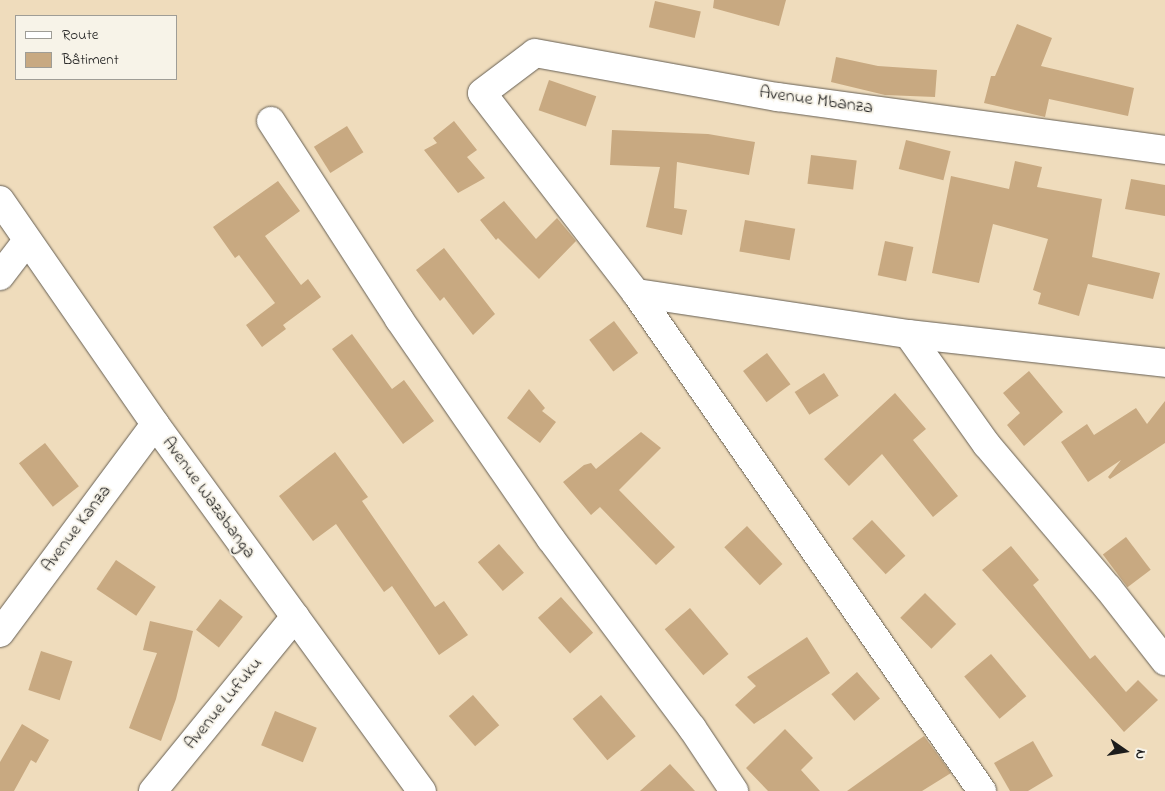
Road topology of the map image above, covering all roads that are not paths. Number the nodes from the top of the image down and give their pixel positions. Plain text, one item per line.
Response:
1 (271, 121) dead end
2 (1165, 150) edge
3 (0, 200) edge
4 (26, 242) junction
5 (0, 276) edge
6 (636, 293) junction
7 (908, 334) junction
8 (1165, 363) edge
9 (155, 424) junction
10 (295, 617) junction
11 (0, 633) edge
12 (1165, 661) edge
13 (153, 791) edge
14 (422, 791) edge
15 (734, 791) edge
16 (982, 791) edge

1 - 15 street
2 - 6 street, Avenue Mbanza
3 - 4 street, Avenue Wazabanga
4 - 5 street
4 - 9 street, Avenue Wazabanga
6 - 7 street
6 - 16 street
7 - 8 street
7 - 12 street
9 - 10 street, Avenue Wazabanga
9 - 11 street, Avenue Kanza
10 - 13 street, Avenue Lufuku
10 - 14 street, Avenue Wazabanga

